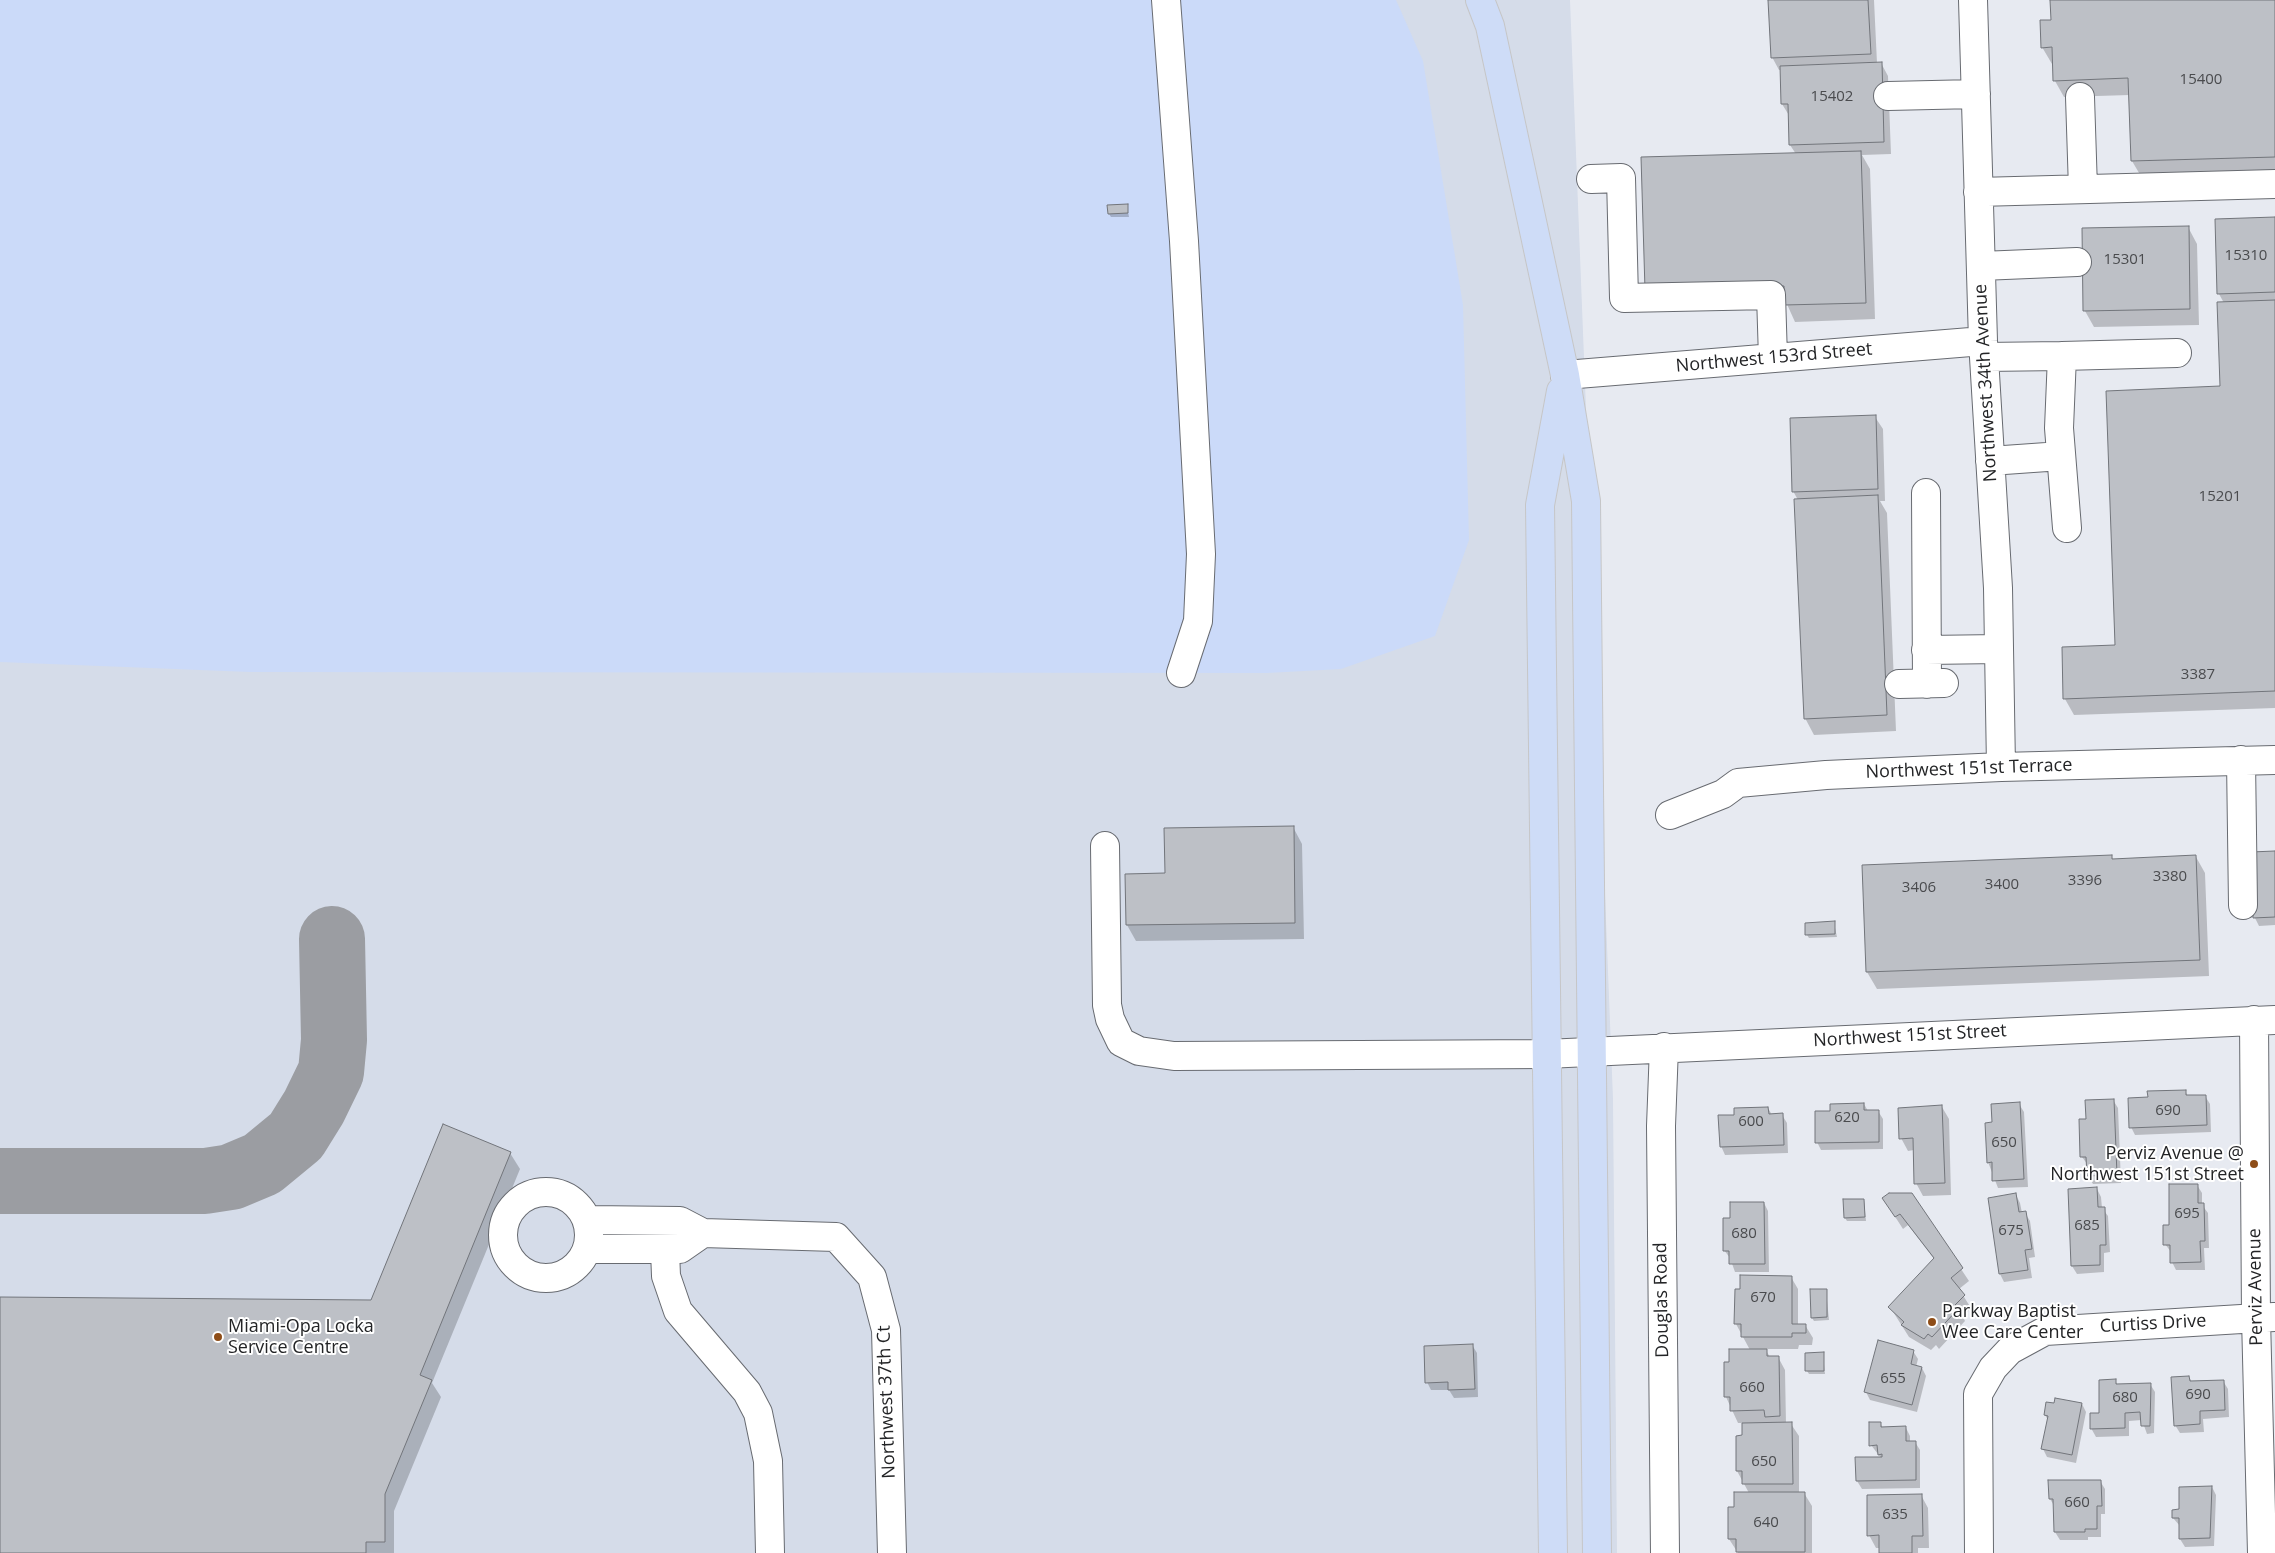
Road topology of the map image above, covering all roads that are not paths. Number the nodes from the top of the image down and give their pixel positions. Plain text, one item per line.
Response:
1 (1166, 0) edge
2 (1480, 0) edge
3 (1973, 0) edge
4 (1976, 94) junction
5 (1888, 96) dead end
6 (2080, 97) dead end
7 (1591, 179) dead end
8 (2275, 184) edge
9 (2083, 189) junction
10 (1978, 192) junction
11 (2077, 262) dead end
12 (1980, 266) junction
13 (1983, 349) junction
14 (2177, 353) dead end
15 (2062, 356) junction
16 (1773, 358) junction
17 (1564, 375) junction
18 (2061, 456) junction
19 (1990, 461) junction
20 (1926, 493) dead end
21 (2067, 528) dead end
22 (1999, 649) junction
23 (1926, 650) junction
24 (1182, 673) dead end
25 (1900, 684) dead end
26 (2241, 760) junction
27 (2275, 760) edge
28 (2001, 767) junction
29 (1670, 815) dead end
30 (1105, 846) dead end
31 (2243, 905) dead end
32 (2265, 1020) edge
33 (1664, 1047) junction
34 (1591, 1050) junction
35 (1546, 1054) junction
36 (588, 1220) junction
37 (702, 1233) junction
38 (587, 1249) junction
39 (665, 1250) junction
40 (2266, 1318) edge
41 (770, 1553) edge
42 (892, 1553) edge
43 (1553, 1553) edge
44 (1597, 1553) edge
45 (1665, 1553) edge
46 (1980, 1553) edge
47 (2262, 1553) edge

1 - 24 street
2 - 17 main road
3 - 4 street, Northwest 34th Avenue
4 - 5 street
4 - 10 street, Northwest 34th Avenue
6 - 9 street
7 - 16 street
8 - 9 street
9 - 10 street
10 - 12 street, Northwest 34th Avenue
11 - 12 street
12 - 13 street, Northwest 34th Avenue
13 - 15 street, Northwest 153rd Street
13 - 16 street, Northwest 153rd Street
13 - 19 street, Northwest 34th Avenue
14 - 15 street, Northwest 153rd Street
15 - 18 street
16 - 17 street, Northwest 153rd Street
17 - 34 main road
17 - 35 main road
18 - 19 street
18 - 21 street
19 - 22 street, Northwest 34th Avenue
20 - 23 street
22 - 23 street
22 - 28 street, Northwest 34th Avenue
23 - 25 street
26 - 27 street, Northwest 151st Terrace
26 - 28 street, Northwest 151st Terrace
26 - 31 street
28 - 29 street, Northwest 151st Terrace
30 - 35 street, Northwest 151st Street
32 - 33 street, Northwest 151st Street
32 - 40 street, Perviz Avenue
33 - 34 street, Northwest 151st Street
33 - 45 street, Douglas Road
34 - 35 street, Northwest 151st Street
34 - 44 main road
35 - 43 main road
36 - 37 street
36 - 38 street
36 - 38 street
37 - 39 street
37 - 42 street, Northwest 37th Ct
38 - 39 street
39 - 41 street
40 - 46 street, Curtiss Drive
40 - 47 street, Perviz Avenue

